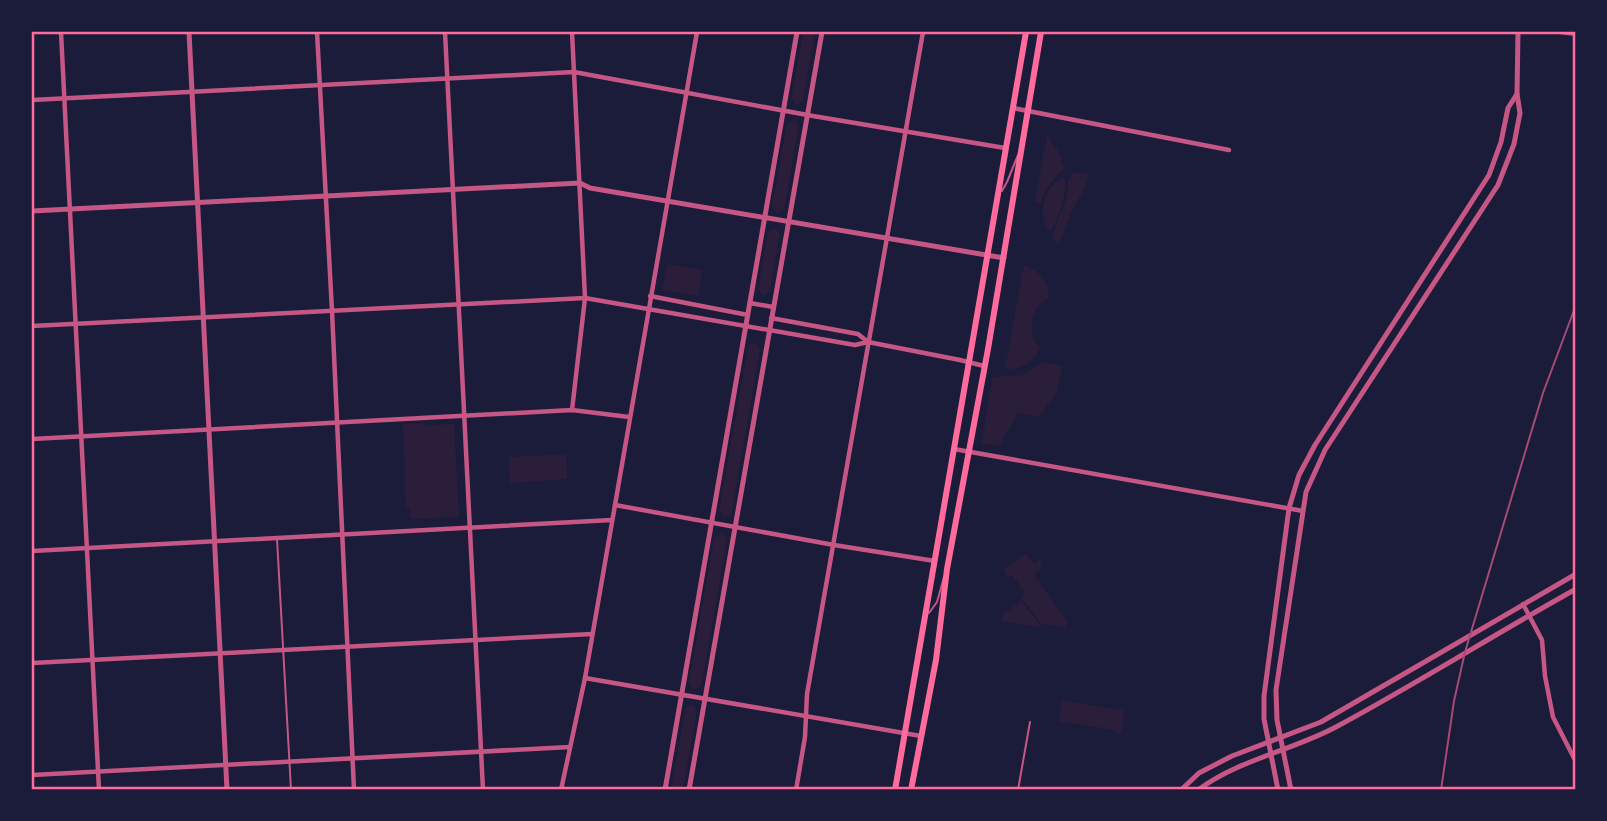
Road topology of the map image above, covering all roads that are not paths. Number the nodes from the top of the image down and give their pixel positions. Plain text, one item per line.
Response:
1 (61, 32) edge
2 (189, 32) edge
3 (317, 32) edge
4 (444, 32) edge
5 (572, 32) edge
6 (697, 32) edge
7 (797, 32) edge
8 (822, 32) edge
9 (923, 32) edge
10 (1026, 32) edge
11 (1041, 32) edge
12 (1518, 32) edge
13 (1561, 32) edge
14 (1576, 34) edge
15 (574, 72) junction
16 (447, 79) junction
17 (320, 86) junction
18 (191, 92) junction
19 (688, 93) junction
20 (1517, 94) junction
21 (64, 99) junction
22 (32, 100) edge
23 (1012, 108) junction
24 (784, 111) junction
25 (1027, 111) junction
26 (807, 115) junction
27 (905, 131) junction
28 (1005, 148) junction
29 (1021, 148) junction
30 (1229, 150) dead end
31 (580, 184) junction
32 (454, 189) junction
33 (999, 195) junction
34 (326, 196) junction
35 (667, 201) junction
36 (197, 203) junction
37 (70, 209) junction
38 (32, 211) edge
39 (765, 218) junction
40 (788, 222) junction
41 (886, 239) junction
42 (987, 256) junction
43 (1004, 258) junction
44 (650, 296) junction
45 (585, 298) junction
46 (460, 303) junction
47 (750, 303) junction
48 (773, 307) junction
49 (648, 308) junction
50 (332, 311) junction
51 (748, 314) junction
52 (202, 317) junction
53 (771, 318) junction
54 (74, 324) junction
55 (32, 326) edge
56 (746, 326) junction
57 (769, 331) junction
58 (868, 342) junction
59 (968, 362) junction
60 (984, 366) junction
61 (572, 410) junction
62 (464, 415) junction
63 (629, 417) junction
64 (336, 421) junction
65 (208, 429) junction
66 (81, 436) junction
67 (32, 439) edge
68 (953, 449) junction
69 (968, 452) junction
70 (615, 505) junction
71 (1289, 508) junction
72 (1303, 511) junction
73 (612, 520) junction
74 (712, 522) junction
75 (469, 527) junction
76 (735, 527) junction
77 (342, 534) junction
78 (276, 537) junction
79 (214, 541) junction
80 (834, 545) junction
81 (87, 547) junction
82 (32, 551) edge
83 (935, 561) junction
84 (947, 569) junction
85 (1576, 574) edge
86 (1576, 589) edge
87 (1523, 604) junction
88 (1529, 615) junction
89 (926, 617) junction
90 (592, 634) junction
91 (475, 640) junction
92 (348, 647) junction
93 (284, 650) junction
94 (220, 653) junction
95 (93, 660) junction
96 (32, 663) edge
97 (585, 678) junction
98 (682, 694) junction
99 (705, 698) junction
100 (806, 716) junction
101 (1030, 722) dead end
102 (905, 733) junction
103 (921, 736) junction
104 (1280, 738) junction
105 (1269, 743) junction
106 (570, 747) junction
107 (1283, 750) junction
108 (481, 751) junction
109 (1272, 755) junction
110 (353, 757) junction
111 (290, 762) junction
112 (1576, 762) edge
113 (226, 765) junction
114 (98, 772) junction
115 (32, 775) edge
116 (99, 789) edge
117 (227, 789) edge
118 (291, 789) edge
119 (354, 789) edge
120 (483, 789) edge
121 (561, 789) edge
122 (665, 789) edge
123 (689, 789) edge
124 (796, 789) edge
125 (895, 789) edge
126 (911, 789) edge
127 (1017, 789) edge
128 (1181, 789) edge
129 (1198, 789) edge
130 (1278, 789) edge
131 (1291, 789) edge

1 - 21 street
2 - 18 street
3 - 17 street
4 - 16 street
5 - 15 street
6 - 19 street
7 - 24 street
8 - 26 street
9 - 27 street
10 - 23 main road
11 - 25 main road
12 - 20 street
13 - 14 street
15 - 16 street
15 - 19 street
15 - 31 street
16 - 17 street
16 - 32 street
17 - 18 street
17 - 34 street
18 - 21 street
18 - 36 street
19 - 24 street
19 - 35 street
20 - 71 street
20 - 72 street
21 - 22 street
21 - 37 street
23 - 25 street
23 - 28 main road
24 - 26 street
24 - 39 street
25 - 29 main road
25 - 30 street
26 - 27 street
26 - 40 street
27 - 28 street
27 - 41 street
28 - 33 main road
29 - 33 lane
29 - 43 main road
31 - 32 street
31 - 35 street
31 - 45 street
32 - 34 street
32 - 46 street
33 - 42 main road
34 - 36 street
34 - 50 street
35 - 39 street
35 - 44 street
36 - 37 street
36 - 52 street
37 - 38 street
37 - 54 street
39 - 40 street
39 - 47 street
40 - 41 street
40 - 48 street
41 - 42 street
41 - 58 street
42 - 43 street
42 - 59 main road
43 - 60 main road
44 - 49 street
44 - 51 street
45 - 46 street
45 - 49 street
45 - 61 street
46 - 50 street
46 - 62 street
47 - 48 street
47 - 51 street
48 - 53 street
49 - 56 street
49 - 63 street
50 - 52 street
50 - 64 street
51 - 56 street
52 - 54 street
52 - 65 street
53 - 57 street
53 - 58 street
54 - 55 street
54 - 66 street
56 - 57 street
56 - 74 street
57 - 58 street
57 - 76 street
58 - 59 street
58 - 80 street
59 - 60 street
59 - 68 main road
60 - 69 main road
61 - 62 street
61 - 63 street
62 - 64 street
62 - 75 street
63 - 70 street
64 - 65 street
64 - 77 street
65 - 66 street
65 - 79 street
66 - 67 street
66 - 81 street
68 - 69 street
68 - 83 main road
69 - 71 street
69 - 84 main road
70 - 73 street
70 - 74 street
71 - 72 street
71 - 105 street
72 - 104 street
73 - 75 street
73 - 90 street
74 - 76 street
74 - 98 street
75 - 77 street
75 - 91 street
76 - 80 street
76 - 99 street
77 - 78 street
77 - 92 street
78 - 79 street
78 - 93 lane
79 - 81 street
79 - 94 street
80 - 83 street
80 - 100 street
81 - 82 street
81 - 95 street
83 - 89 main road
84 - 89 lane
84 - 103 main road
85 - 87 street
86 - 88 street
87 - 88 street
87 - 104 street
88 - 107 street
88 - 112 street
89 - 102 main road
90 - 91 street
90 - 97 street
91 - 92 street
91 - 108 street
92 - 93 street
92 - 110 street
93 - 94 street
93 - 111 lane
94 - 95 street
94 - 113 street
95 - 96 street
95 - 114 street
97 - 98 street
97 - 106 street
98 - 99 street
98 - 122 street
99 - 100 street
99 - 123 street
100 - 102 street
100 - 124 street
101 - 127 lane
102 - 103 street
102 - 125 main road
103 - 126 main road
104 - 105 street
104 - 107 street
105 - 109 street
105 - 128 street
106 - 108 street
106 - 121 street
107 - 109 street
107 - 131 street
108 - 110 street
108 - 120 street
109 - 129 street
109 - 130 street
110 - 111 street
110 - 119 street
111 - 113 street
111 - 118 lane
113 - 114 street
113 - 117 street
114 - 115 street
114 - 116 street

